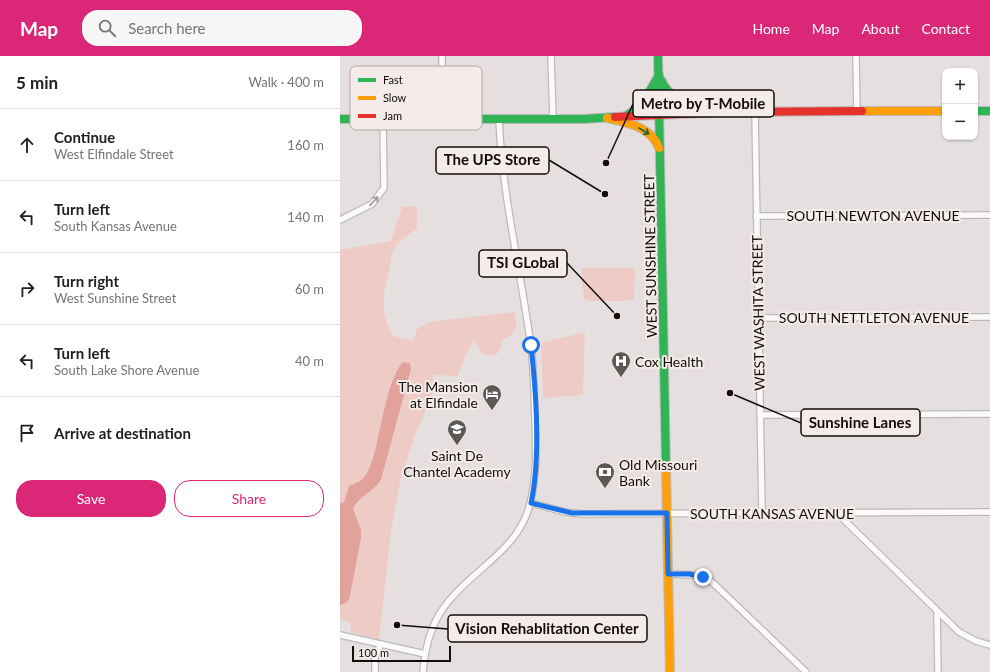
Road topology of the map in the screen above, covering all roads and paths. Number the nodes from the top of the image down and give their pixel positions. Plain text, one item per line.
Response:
1 (551, 56) edge
2 (658, 56) edge
3 (856, 56) edge
4 (659, 75) junction
5 (942, 111) edge
6 (978, 111) edge
7 (990, 111) edge
8 (755, 112) junction
9 (858, 112) junction
10 (710, 113) junction
11 (660, 116) junction
12 (607, 118) junction
13 (623, 118) junction
14 (482, 119) edge
15 (499, 119) junction
16 (552, 119) junction
17 (384, 130) edge
18 (661, 162) junction
19 (990, 215) edge
20 (756, 216) junction
21 (340, 220) edge
22 (990, 317) edge
23 (758, 318) junction
24 (990, 414) edge
25 (760, 415) junction
26 (531, 503) junction
27 (990, 512) edge
28 (667, 513) junction
29 (762, 513) junction
30 (837, 513) junction
31 (668, 574) junction
32 (937, 612) junction
33 (340, 635) edge
34 (381, 644) junction
35 (990, 645) edge
36 (425, 654) junction
37 (375, 672) edge
38 (423, 672) edge
39 (670, 672) edge
40 (805, 672) edge
41 (938, 672) edge

1 - 16 street
2 - 4 main road, WEST SUNSHINE STREET
3 - 9 street
4 - 10 main road
4 - 11 main road, WEST SUNSHINE STREET
4 - 13 main road
5 - 9 main road
6 - 7 main road
8 - 9 main road
8 - 10 main road
8 - 20 street, WEST WASHITA STREET
10 - 11 main road
11 - 13 main road
11 - 18 main road, WEST SUNSHINE STREET
12 - 13 main road
12 - 16 main road
12 -> 18 main road
14 - 15 main road
15 - 16 main road
15 - 26 street
21 -> 17 street
18 - 28 main road, WEST SUNSHINE STREET
19 - 20 street, SOUTH NEWTON AVENUE
20 - 23 street, WEST WASHITA STREET
22 - 23 street, SOUTH NETTLETON AVENUE
23 - 25 street, WEST WASHITA STREET
24 - 25 street
25 - 29 street, WEST WASHITA STREET
26 - 28 street, SOUTH KANSAS AVENUE
26 - 36 street
27 - 30 street, SOUTH KANSAS AVENUE
28 - 29 street, SOUTH KANSAS AVENUE
28 - 31 main road, WEST SUNSHINE STREET
29 - 30 street, SOUTH KANSAS AVENUE
30 - 32 street
31 - 39 main road, WEST SUNSHINE STREET
31 - 40 street
32 - 35 street
32 - 41 street
33 - 34 street
34 - 36 street
34 - 37 street
36 - 38 street

